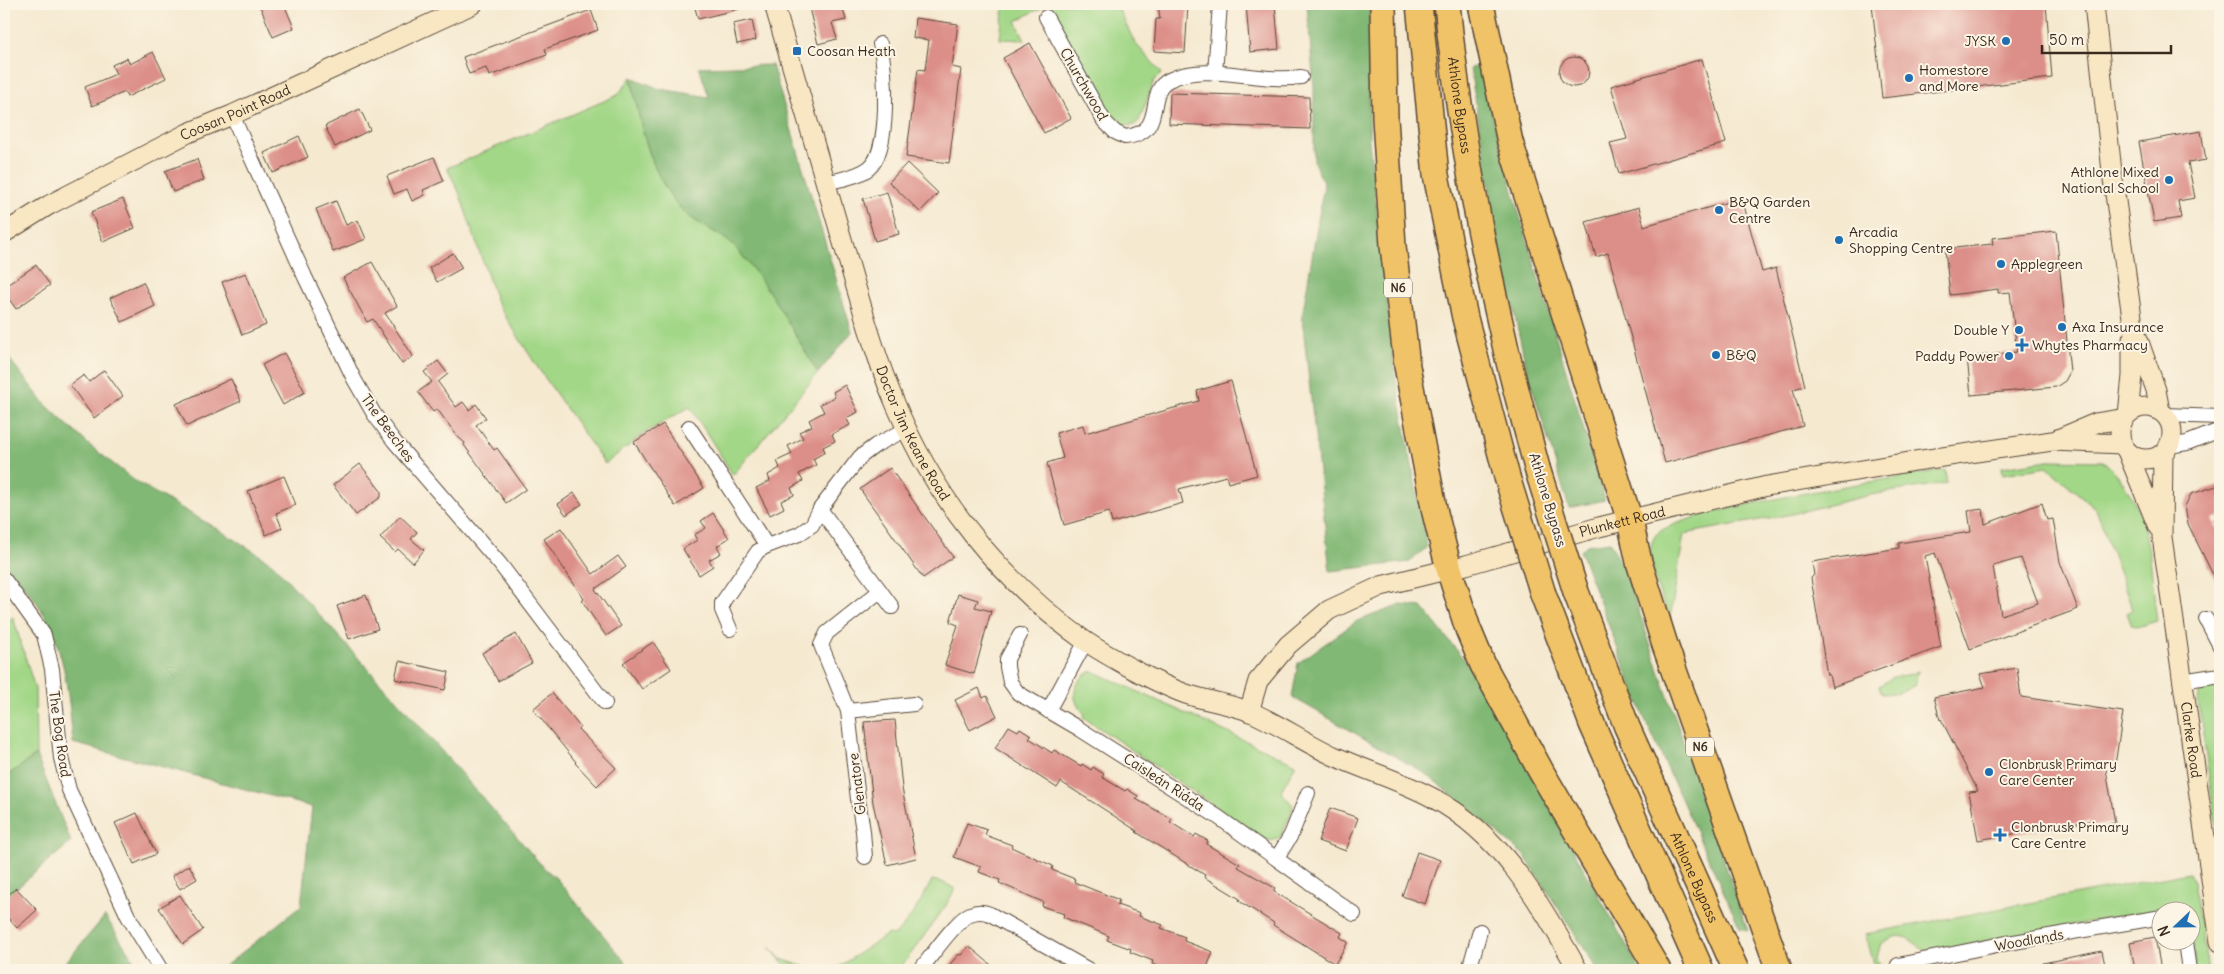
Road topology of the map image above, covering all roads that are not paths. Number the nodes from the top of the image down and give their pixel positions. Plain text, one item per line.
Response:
1 (473, 4) edge
2 (774, 4) edge
3 (1220, 4) edge
4 (1383, 4) edge
5 (1419, 4) edge
6 (1447, 4) edge
7 (1482, 4) edge
8 (2094, 4) edge
9 (1046, 17) dead end
10 (880, 44) dead end
11 (1215, 73) junction
12 (1301, 77) dead end
13 (232, 115) junction
14 (826, 183) junction
15 (4, 233) edge
16 (2132, 326) junction
17 (2163, 413) junction
18 (2125, 417) junction
19 (2220, 417) edge
20 (689, 427) dead end
21 (906, 429) junction
22 (2220, 430) edge
23 (2052, 441) junction
24 (2125, 448) junction
25 (2166, 449) junction
26 (820, 509) junction
27 (1630, 520) junction
28 (2162, 537) junction
29 (767, 546) junction
30 (1449, 569) junction
31 (4, 579) edge
32 (880, 591) junction
33 (892, 607) dead end
34 (2206, 619) dead end
35 (730, 629) dead end
36 (1020, 635) dead end
37 (1086, 641) junction
38 (2220, 646) edge
39 (2220, 676) edge
40 (2182, 681) junction
41 (604, 704) dead end
42 (914, 704) dead end
43 (848, 711) junction
44 (1048, 711) junction
45 (1249, 712) junction
46 (1308, 793) dead end
47 (865, 857) dead end
48 (1277, 858) junction
49 (1354, 914) dead end
50 (2152, 919) edge
51 (1480, 931) dead end
52 (2220, 942) edge
53 (2186, 952) edge
54 (1898, 965) dead end
55 (161, 970) edge
56 (920, 970) edge
57 (1088, 970) edge
58 (1469, 970) edge
59 (1578, 970) edge
60 (1658, 970) edge
61 (1701, 970) edge
62 (1736, 970) edge
63 (1779, 970) edge
64 (2189, 970) edge

1 - 13 street, Coosan Point Road
2 - 14 street, Doctor Jim Keane Road
3 - 11 street
4 - 30 highway, N6
5 - 61 highway, bridge
6 - 62 highway, Athlone Bypass, bridge
7 - 27 highway, N6
8 - 16 street
9 - 11 street, Churchwood
10 - 14 street
11 - 12 street, Churchwood
13 - 15 street, Coosan Point Road
13 - 41 street, The Beeches
14 - 21 street, Doctor Jim Keane Road
16 - 17 street
16 - 18 street
17 - 18 street
17 - 19 street
17 - 25 street
18 - 23 street, Plunkett Road
18 - 24 street
20 - 29 street
21 - 26 street
21 - 37 street, Doctor Jim Keane Road
22 - 25 street
23 - 24 street, Plunkett Road
23 - 27 street, Plunkett Road
24 - 25 street
24 - 28 street, Clarke Road
25 - 28 street, Clarke Road
26 - 29 street
26 - 32 street
27 - 30 street, Plunkett Road
27 - 63 highway, N6
28 - 40 street, Clarke Road
29 - 35 street
30 - 45 street, Plunkett Road
30 - 60 highway, N6
31 - 55 street, The Bog Road
32 - 33 street
32 - 43 street, Glenatore
34 - 38 street
36 - 44 street, Caisleán Riáda
37 - 44 street
37 - 45 street, Doctor Jim Keane Road
39 - 40 street
40 - 52 street, Clarke Road
42 - 43 street
43 - 47 street, Glenatore
44 - 48 street, Caisleán Riáda
45 - 59 street, Doctor Jim Keane Road
46 - 48 street
48 - 49 street, Caisleán Riáda
50 - 54 street, Woodlands
51 - 58 street
53 - 64 street
56 - 57 street

